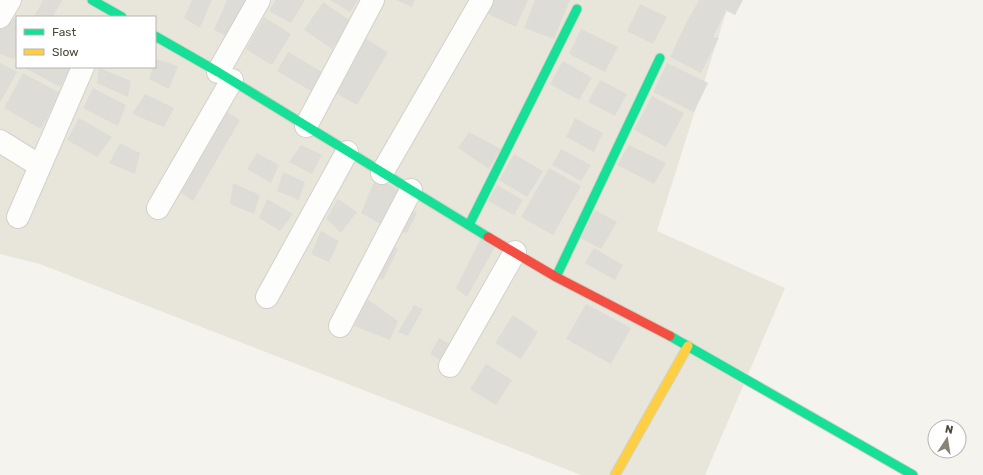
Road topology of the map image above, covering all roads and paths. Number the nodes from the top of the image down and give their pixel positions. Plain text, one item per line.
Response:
1 (10, 0) edge
2 (259, 0) edge
3 (373, 0) edge
4 (482, 0) edge
5 (577, 9) dead end
6 (0, 17) edge
7 (156, 37) edge
8 (660, 58) dead end
9 (83, 68) edge
10 (225, 76) junction
11 (306, 126) junction
12 (0, 141) edge
13 (347, 152) junction
14 (40, 166) junction
15 (382, 173) junction
16 (411, 190) junction
17 (158, 208) dead end
18 (18, 217) dead end
19 (469, 225) junction
20 (515, 252) junction
21 (556, 277) junction
22 (267, 297) dead end
23 (340, 326) dead end
24 (688, 346) junction
25 (450, 366) dead end
26 (615, 475) edge
27 (913, 475) edge

1 - 6 street
2 - 10 street
3 - 11 street
4 - 15 street
5 - 19 street
7 - 10 street
8 - 21 street
9 - 14 street
10 - 11 street
10 - 17 street
11 - 13 street
12 - 14 street
13 - 15 street
13 - 22 street
14 - 18 street
15 - 16 street
16 - 19 street
16 - 23 street
19 - 20 street
20 - 21 street
20 - 25 street
21 - 24 street
24 - 26 street
24 - 27 street

